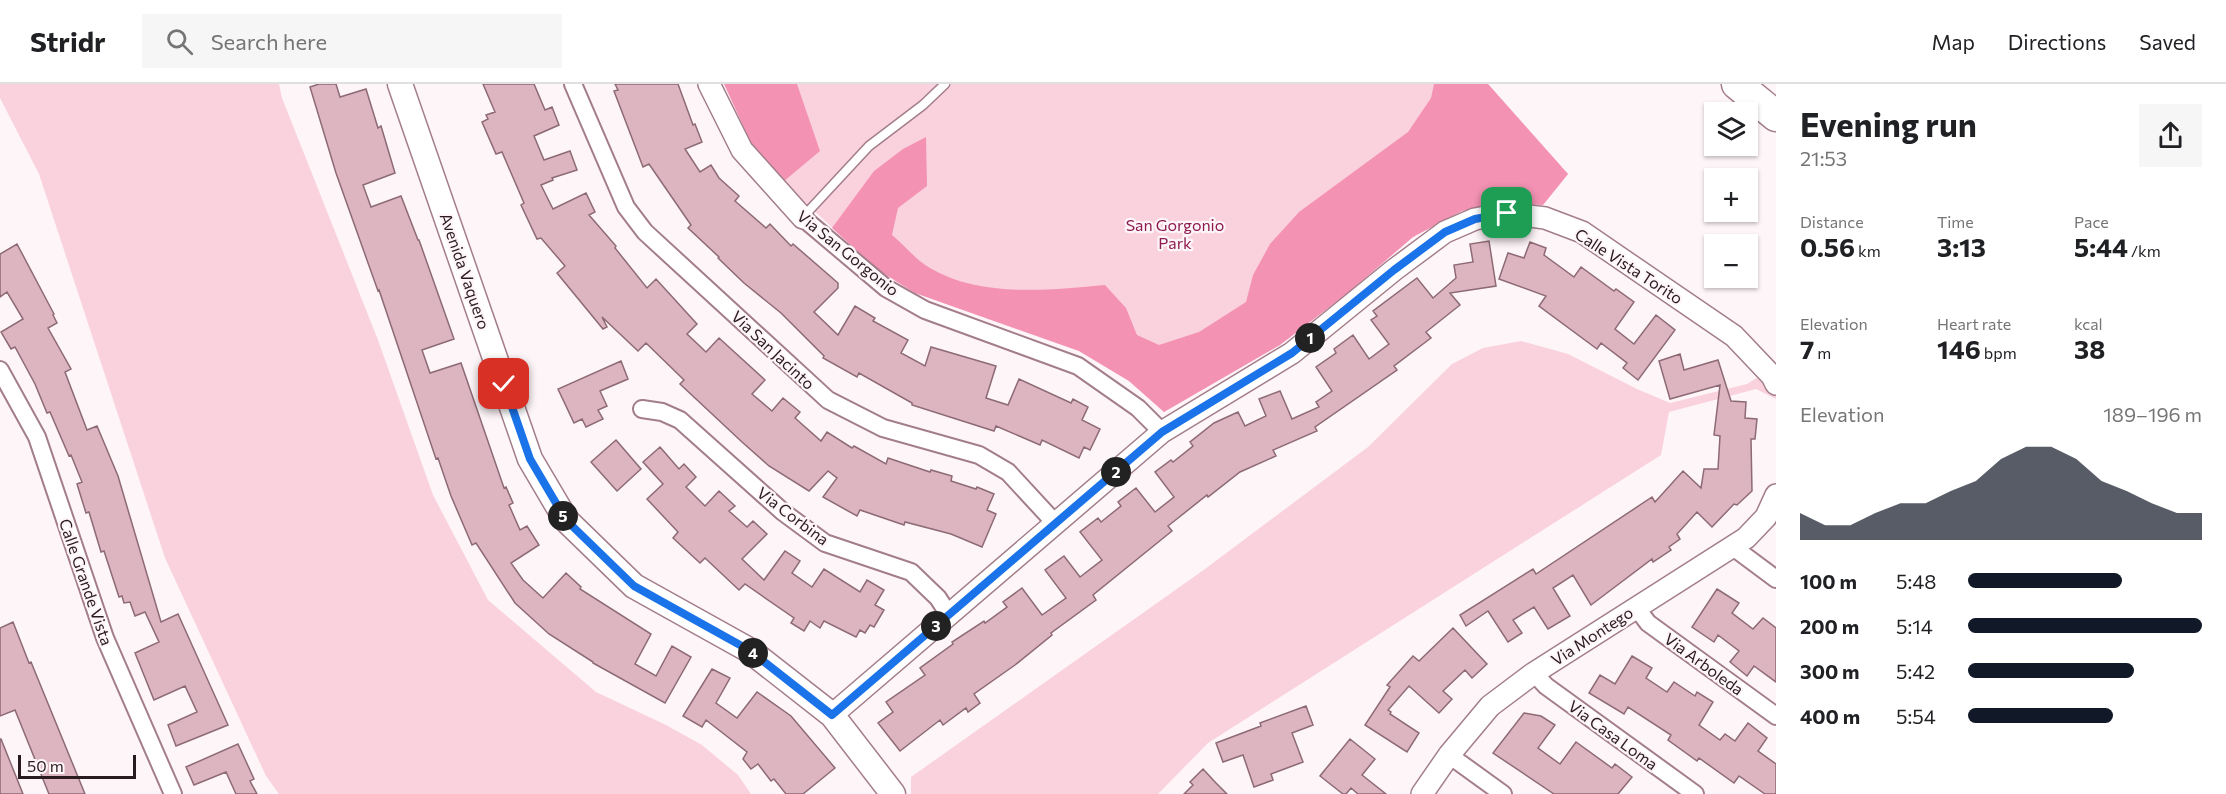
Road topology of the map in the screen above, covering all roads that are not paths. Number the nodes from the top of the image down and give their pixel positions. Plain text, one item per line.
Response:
1 (400, 84) edge
2 (573, 84) edge
3 (709, 84) edge
4 (945, 84) edge
5 (1737, 84) edge
6 (1776, 116) edge
7 (803, 218) junction
8 (0, 370) edge
9 (1776, 384) edge
10 (642, 409) dead end
11 (1162, 432) junction
12 (1776, 495) edge
13 (1056, 524) junction
14 (1733, 547) junction
15 (1776, 579) edge
16 (1636, 607) junction
17 (949, 615) junction
18 (1534, 673) junction
19 (832, 715) junction
20 (1776, 716) edge
21 (1449, 756) junction
22 (173, 794) edge
23 (894, 794) edge
24 (1422, 794) edge
25 (1503, 794) edge
26 (1695, 794) edge

1 - 19 main road, Avenida Vaquero
2 - 13 street, Via San Jacinto
3 - 7 street, Via San Gorgonio
4 - 7 lane
5 - 6 highway
7 - 11 street, Via San Gorgonio
8 - 22 street, Calle Grande Vista
9 - 11 street, Calle Vista Torito
10 - 17 street, Via Corbina
11 - 13 street, Calle Vista Torito
12 - 14 street, Via Montego
13 - 17 street, Calle Vista Torito
14 - 15 street
14 - 16 street, Via Montego
16 - 18 street, Via Montego
16 - 20 street, Via Arboleda
17 - 19 street, Calle Vista Torito
18 - 21 street, Via Montego
18 - 26 street, Via Casa Loma
19 - 23 main road, Avenida Vaquero
21 - 24 street, Via Montego
21 - 25 street

